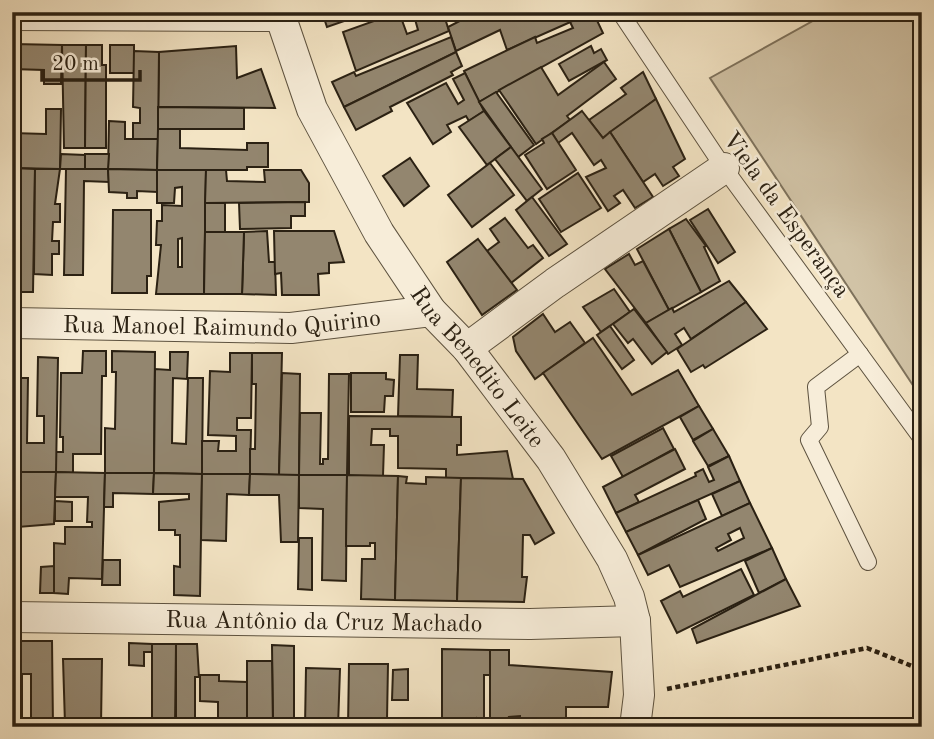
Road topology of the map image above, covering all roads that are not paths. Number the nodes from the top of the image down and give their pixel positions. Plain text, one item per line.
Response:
1 (620, 12) edge
2 (279, 14) edge
3 (12, 15) edge
4 (724, 169) junction
5 (431, 311) junction
6 (12, 323) edge
7 (467, 348) junction
8 (860, 354) junction
9 (922, 439) edge
10 (868, 562) dead end
11 (12, 617) edge
12 (635, 621) junction
13 (635, 727) edge

1 - 4 lane, Viela da Esperança
2 - 3 street
2 - 5 street, Rua Benedito Leite
4 - 7 street
4 - 8 lane, Viela da Esperança
5 - 6 street, Rua Manoel Raimundo Quirino
5 - 7 street, Rua Benedito Leite
7 - 12 street, Rua Benedito Leite
8 - 9 lane, Viela da Esperança
8 - 10 lane
11 - 12 street, Rua Antônio da Cruz Machado
12 - 13 street, Rua Benedito Leite

